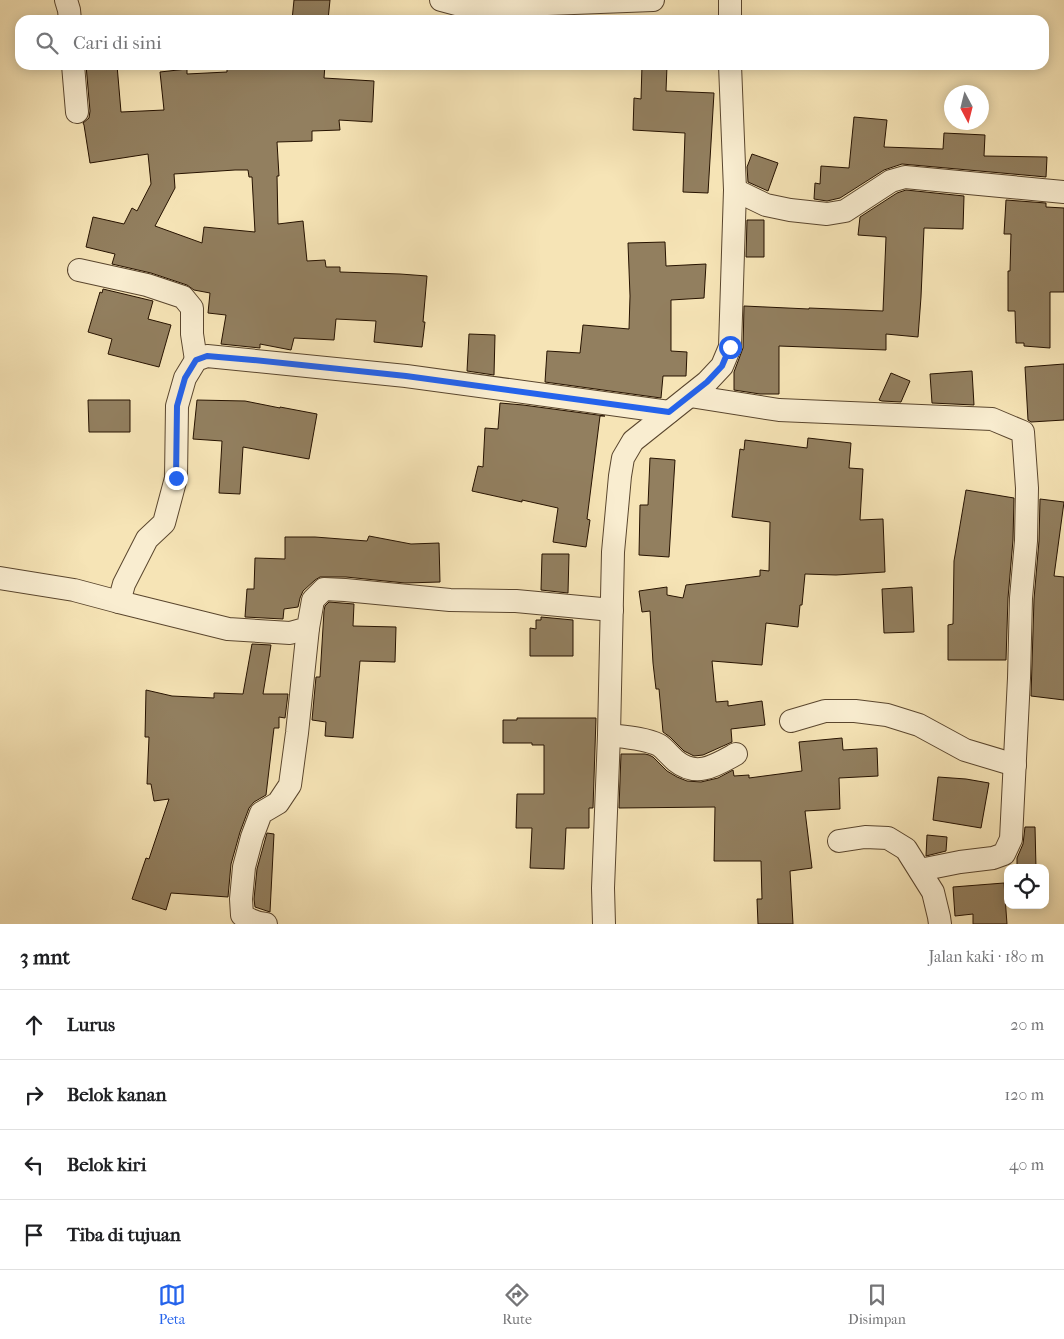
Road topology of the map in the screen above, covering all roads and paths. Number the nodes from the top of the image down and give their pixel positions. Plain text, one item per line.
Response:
1 (66, 0) edge
2 (442, 0) edge
3 (653, 0) edge
4 (730, 0) edge
5 (70, 15) edge
6 (730, 15) edge
7 (73, 70) edge
8 (730, 70) edge
9 (77, 112) dead end
10 (735, 190) junction
11 (1064, 192) edge
12 (80, 270) dead end
13 (196, 360) junction
14 (690, 396) junction
15 (669, 412) junction
16 (0, 578) edge
17 (119, 602) junction
18 (612, 610) junction
19 (308, 628) junction
20 (791, 721) dead end
21 (609, 735) junction
22 (736, 754) dead end
23 (1015, 765) junction
24 (839, 841) dead end
25 (920, 870) junction
26 (266, 924) edge
27 (604, 924) edge
28 (940, 924) edge

1 - 5 street
2 - 3 street
4 - 6 street
7 - 9 street
8 - 10 street
10 - 11 street
10 - 14 street
12 - 13 street
13 - 15 street
13 - 17 street
14 - 15 street
14 - 23 street
15 - 18 street
16 - 17 street
17 - 19 street
18 - 19 street
18 - 21 street
19 - 26 street
20 - 23 street
21 - 22 street
21 - 27 street
23 - 25 street
24 - 25 street
25 - 28 street

